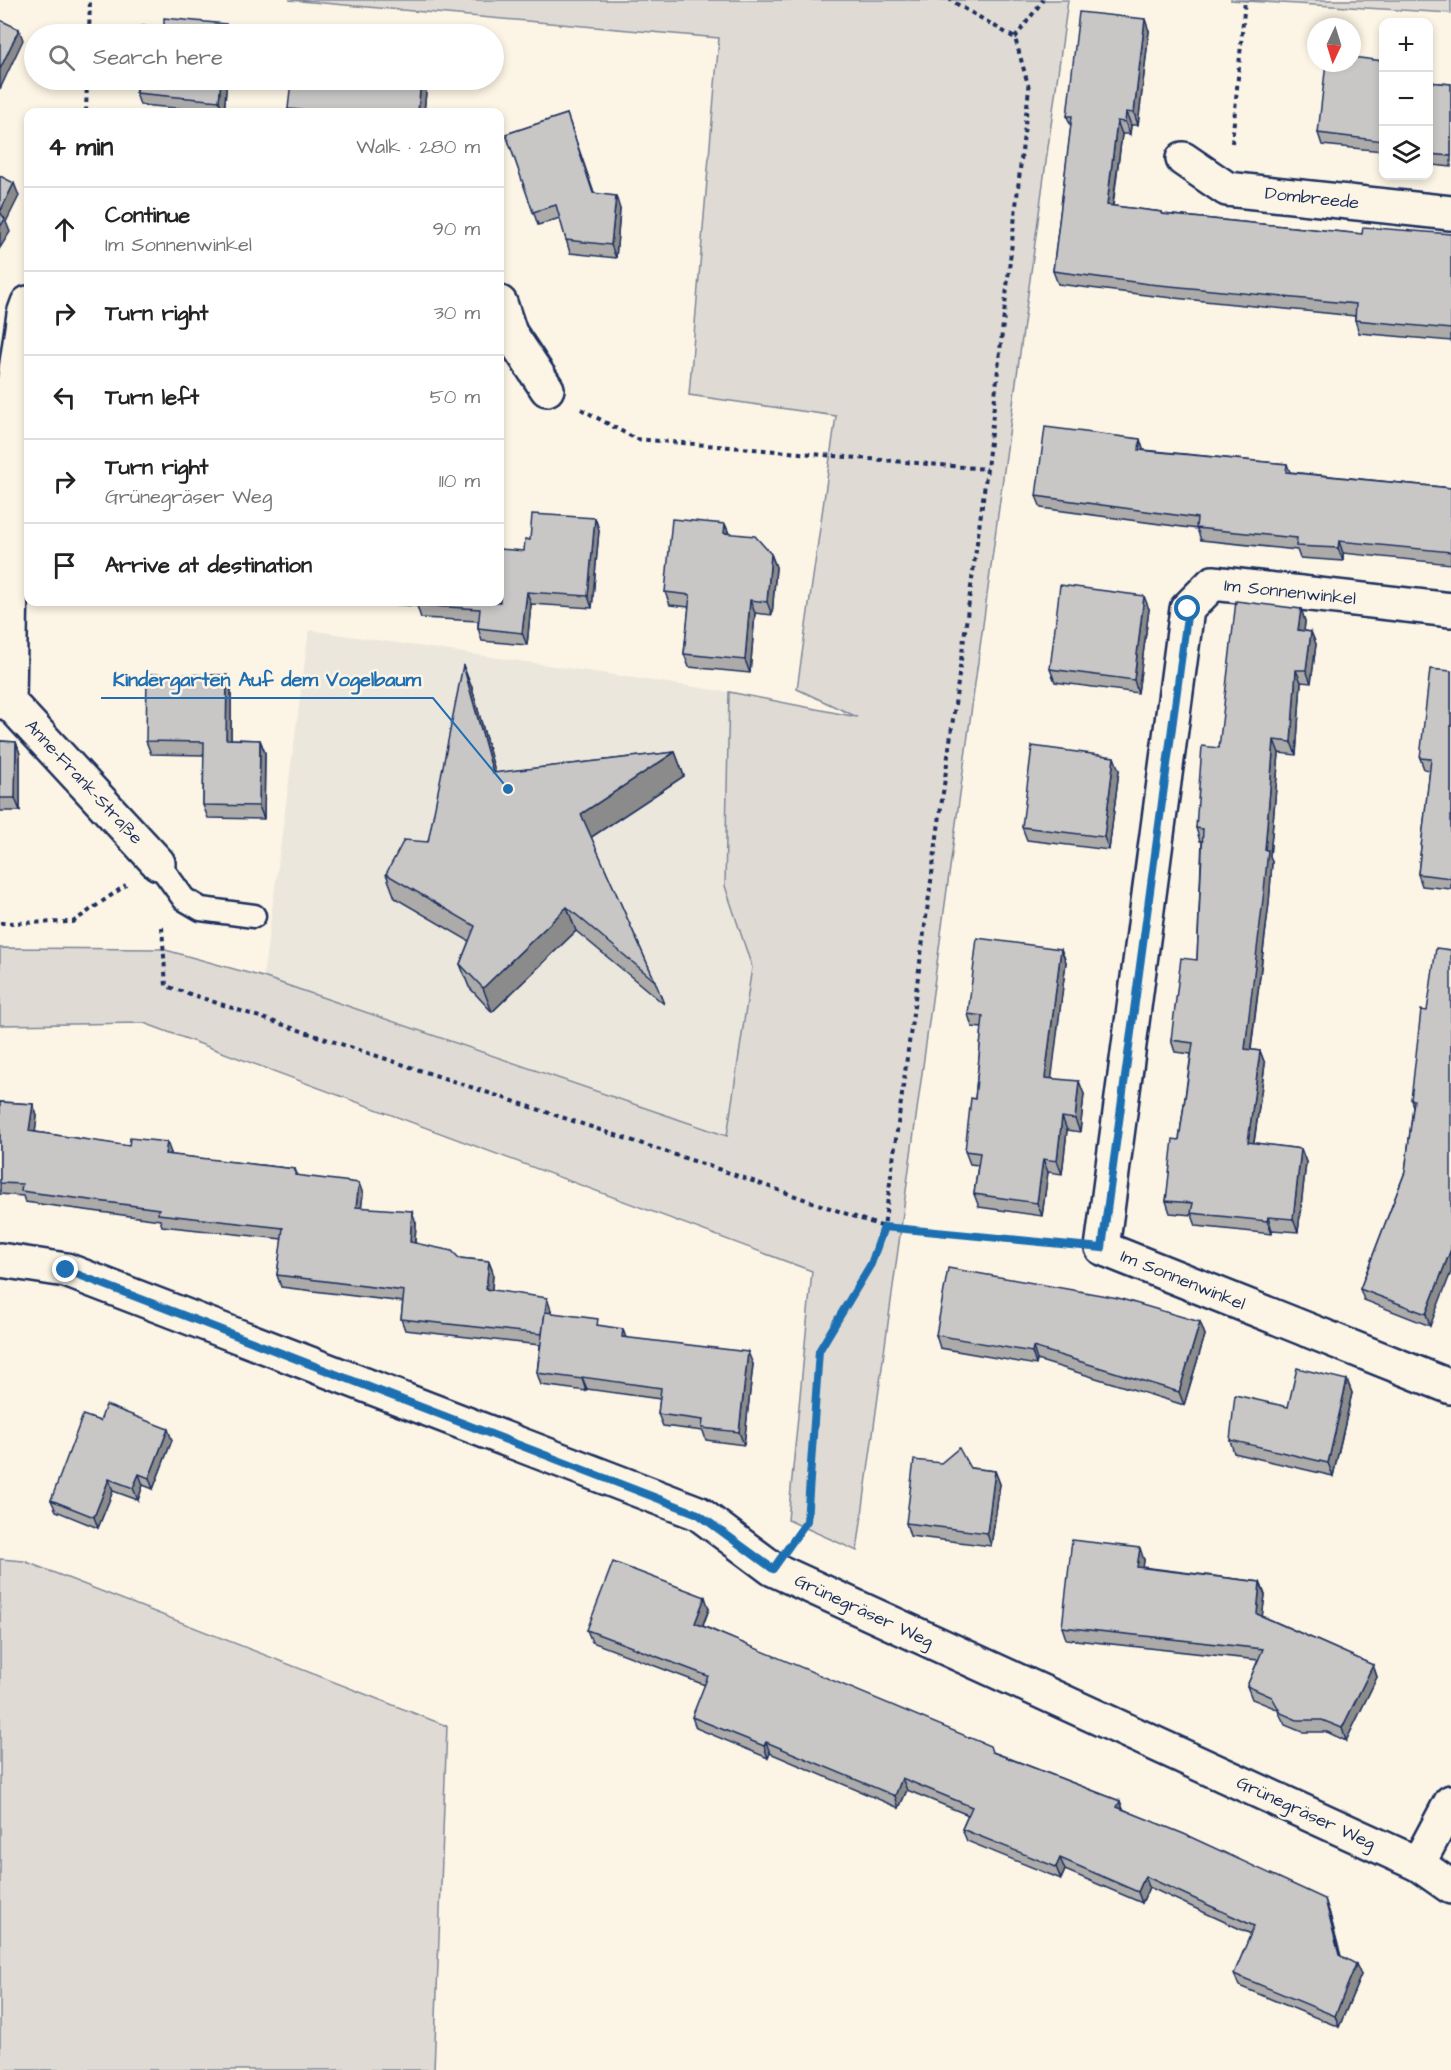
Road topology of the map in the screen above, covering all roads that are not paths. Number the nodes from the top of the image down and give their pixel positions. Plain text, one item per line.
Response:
1 (1183, 159) dead end
2 (1451, 213) edge
3 (24, 314) edge
4 (504, 315) edge
5 (547, 389) road end
6 (1451, 609) edge
7 (5, 702) edge
8 (158, 863) joint
9 (254, 916) dead end
10 (0, 1260) edge
11 (1451, 1387) edge
12 (1451, 1802) edge
13 (1418, 1864) junction
14 (1451, 1887) edge

1 - 2 street, Dombreede
3 - 7 street, Anne-Frank-Straße
4 - 5 street
6 - 11 street, Im Sonnenwinkel
7 - 8 street, Anne-Frank-Straße
8 - 9 lane
10 - 13 street, Grünegräser Weg
12 - 13 street
13 - 14 street, Grünegräser Weg

